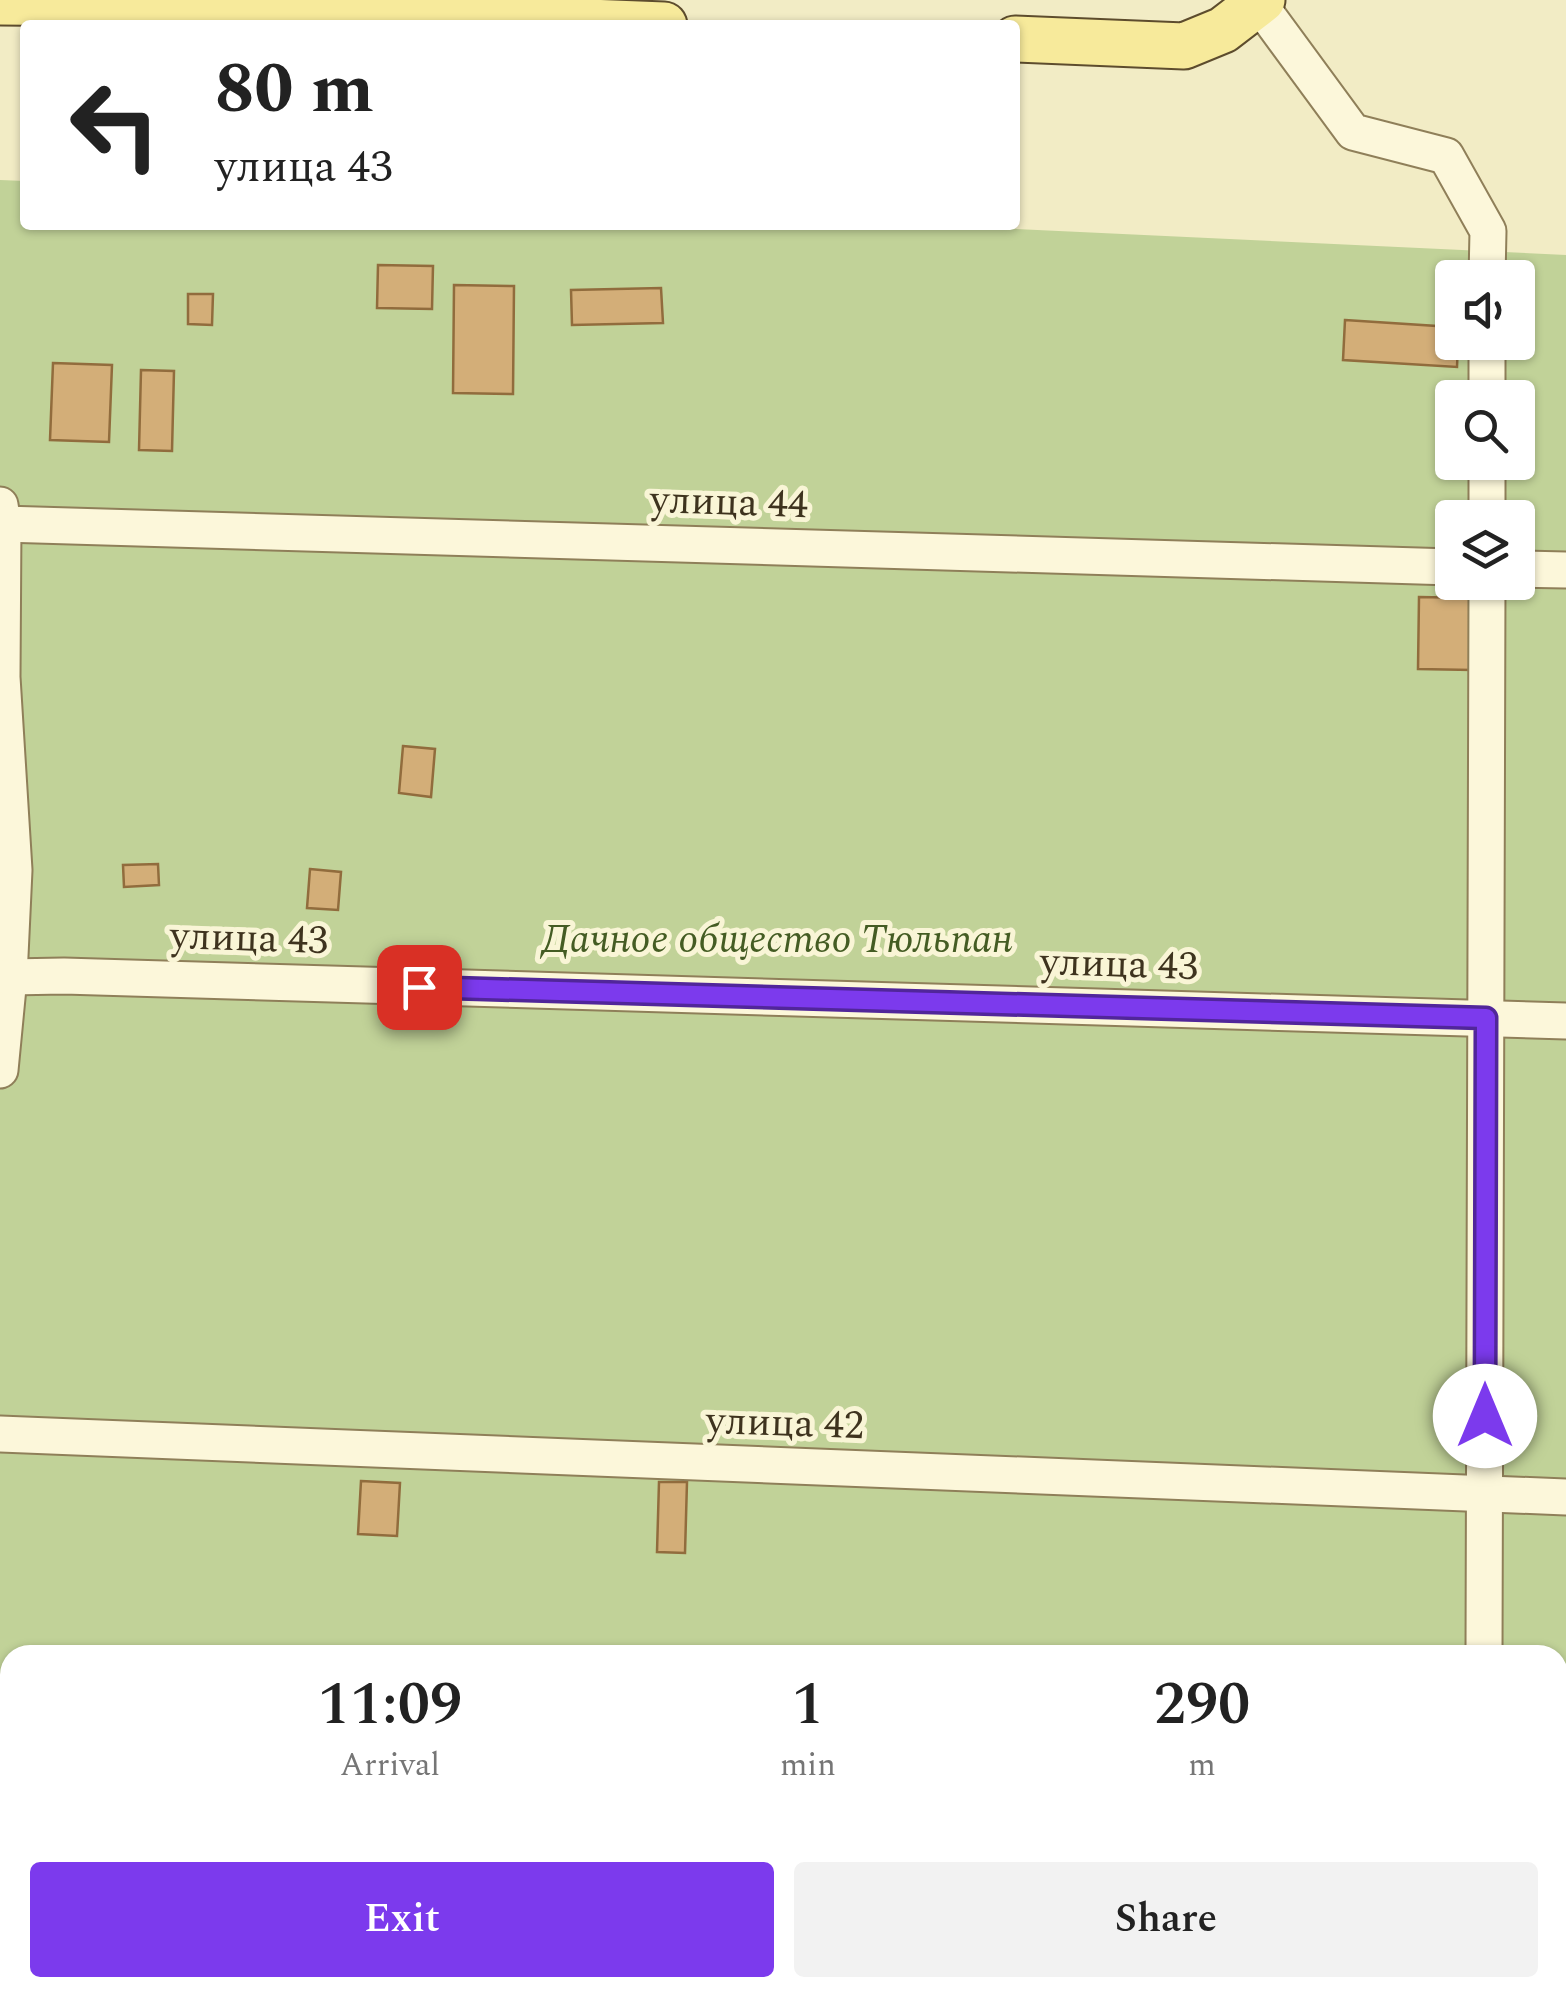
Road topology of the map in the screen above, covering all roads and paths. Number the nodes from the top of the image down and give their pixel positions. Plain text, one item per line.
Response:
1 (0, 2) edge
2 (1261, 2) edge
3 (537, 20) edge
4 (1020, 39) edge
5 (1488, 260) edge
6 (2, 514) edge
7 (1435, 566) edge
8 (1535, 569) edge
9 (1566, 570) edge
10 (1486, 600) edge
11 (9, 978) junction
12 (1486, 1018) junction
13 (1566, 1020) edge
14 (0, 1070) edge
15 (0, 1434) edge
16 (1485, 1495) junction
17 (1566, 1497) edge
18 (1484, 1645) edge

1 - 3 main road
2 - 4 main road
2 - 5 street
6 - 7 street, улица 44
6 - 11 street
8 - 9 street
10 - 12 street
11 - 12 street, улица 43
11 - 14 street
12 - 13 street, улица 43
12 - 16 street
15 - 16 street, улица 42
16 - 17 street, улица 42
16 - 18 street

